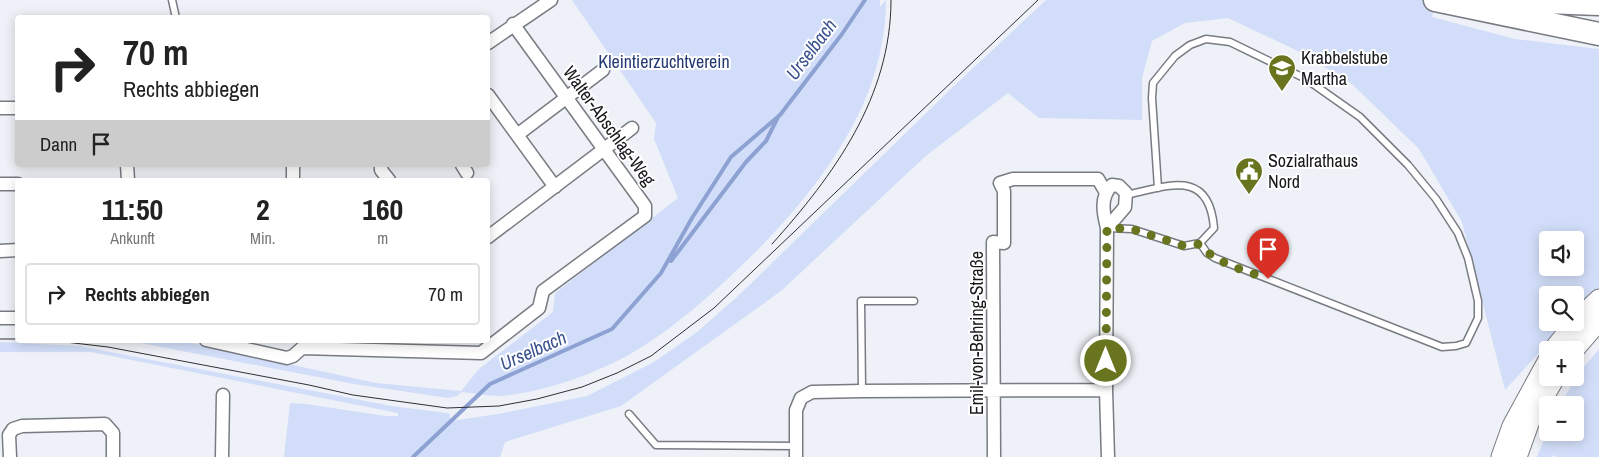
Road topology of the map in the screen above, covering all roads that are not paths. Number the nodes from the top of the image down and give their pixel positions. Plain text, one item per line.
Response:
1 (172, 0) edge
2 (551, 0) edge
3 (1435, 0) edge
4 (1484, 0) edge
5 (1599, 4) edge
6 (175, 15) edge
7 (513, 24) junction
8 (1599, 34) edge
9 (490, 41) edge
10 (603, 70) dead end
11 (567, 97) junction
12 (490, 98) edge
13 (0, 108) edge
14 (15, 108) edge
15 (632, 128) dead end
16 (517, 135) junction
17 (605, 150) junction
18 (381, 167) edge
19 (387, 178) edge
20 (0, 184) edge
21 (15, 184) edge
22 (555, 187) junction
23 (1158, 188) junction
24 (1106, 191) junction
25 (1126, 195) junction
26 (1107, 228) junction
27 (490, 236) edge
28 (1200, 244) junction
29 (0, 250) edge
30 (15, 250) edge
31 (1599, 299) edge
32 (914, 301) dead end
33 (0, 318) edge
34 (15, 318) edge
35 (1599, 321) edge
36 (1560, 341) edge
37 (1582, 341) edge
38 (490, 342) edge
39 (220, 343) edge
40 (489, 343) edge
41 (1539, 376) edge
42 (1550, 386) edge
43 (994, 390) junction
44 (1106, 390) junction
45 (862, 391) junction
46 (223, 395) dead end
47 (629, 414) dead end
48 (796, 452) edge
49 (10, 457) edge
50 (113, 457) edge
51 (222, 457) edge
52 (994, 457) edge
53 (1108, 457) edge
54 (1500, 457) edge
55 (1517, 457) edge

1 - 6 lane
2 - 7 street
3 - 8 highway
4 - 5 highway
7 - 9 street
7 - 11 street, Walter-Abschlag-Weg
10 - 11 street
11 - 16 street
11 - 17 street, Walter-Abschlag-Weg
12 - 16 street
13 - 14 street
15 - 17 street
16 - 22 street
17 - 22 street
17 - 38 street, Walter-Abschlag-Weg
18 - 19 street
20 - 21 street
22 - 27 street
23 - 25 lane
23 - 28 lane
23 - 28 lane
24 - 25 street, Emil-von-Behring-Straße
24 - 26 street
24 - 43 street, Emil-von-Behring-Straße
25 - 26 street
26 - 28 lane
26 - 44 street
29 - 30 street
31 - 36 main road
32 - 45 lane
33 - 34 street
35 - 37 main road
39 - 40 street, Walter-Abschlag-Weg
41 - 54 main road
42 - 55 main road
43 - 44 street
43 - 45 street
43 - 52 street, Emil-von-Behring-Straße
44 - 53 street
45 - 48 street
46 - 51 street
47 - 48 lane
49 - 50 street

